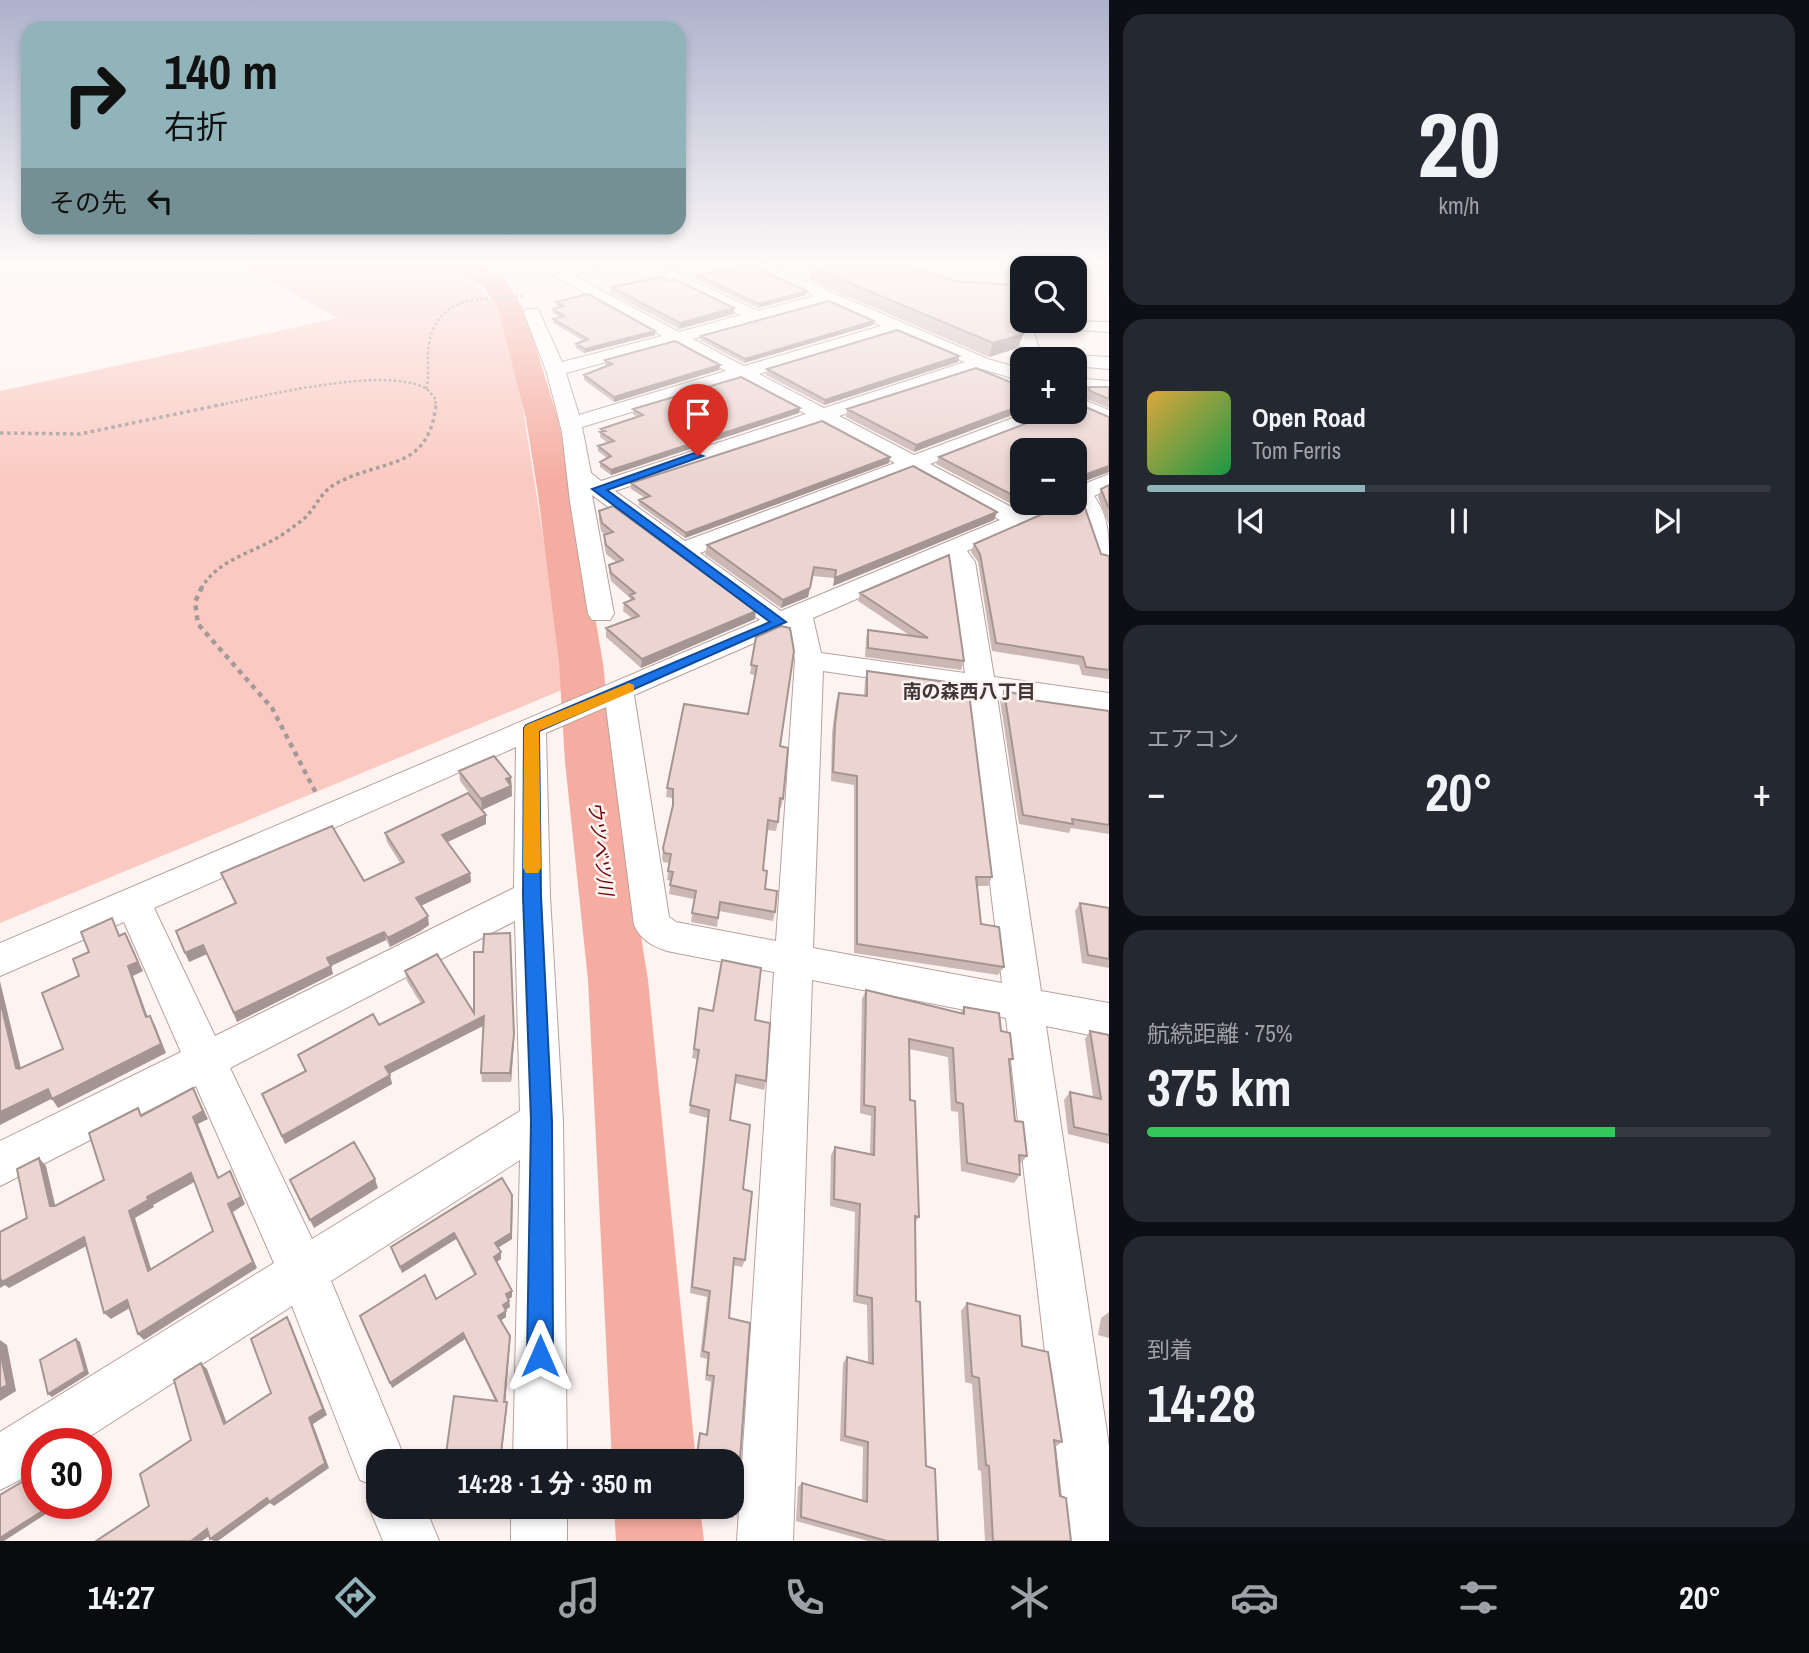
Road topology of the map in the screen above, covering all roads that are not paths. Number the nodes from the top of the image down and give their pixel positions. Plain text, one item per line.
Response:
1 (543, 336) edge
2 (683, 336) edge
3 (866, 336) edge
4 (921, 336) edge
5 (679, 337) junction
6 (1087, 361) edge
7 (1010, 363) edge
8 (1109, 363) edge
9 (992, 366) junction
10 (558, 369) junction
11 (1010, 371) edge
12 (746, 373) junction
13 (1109, 387) edge
14 (1087, 389) edge
15 (1087, 398) edge
16 (823, 414) junction
17 (1109, 417) edge
18 (574, 423) junction
19 (1016, 424) edge
20 (912, 463) junction
21 (1109, 481) edge
22 (589, 482) junction
23 (1087, 491) edge
24 (1087, 506) edge
25 (1030, 515) edge
26 (1018, 520) junction
27 (953, 550) junction
28 (682, 551) junction
29 (1109, 556) edge
30 (601, 614) dead end
31 (789, 619) junction
32 (809, 660) junction
33 (981, 685) junction
34 (613, 695) junction
35 (1109, 703) edge
36 (545, 723) junction
37 (532, 896) junction
38 (133, 902) junction
39 (793, 958) junction
40 (0, 960) edge
41 (1025, 1006) junction
42 (1109, 1021) edge
43 (204, 1062) junction
44 (541, 1121) junction
45 (0, 1164) edge
46 (303, 1273) junction
47 (374, 1449) edge
48 (540, 1449) edge
49 (0, 1463) edge
50 (402, 1519) edge
51 (539, 1519) edge
52 (411, 1541) edge
53 (539, 1541) edge
54 (765, 1541) edge
55 (1095, 1541) edge

1 - 10 street
2 - 5 street
3 - 12 street
4 - 9 street
5 - 10 street
5 - 12 street
6 - 8 street
7 - 9 street
9 - 11 street
9 - 16 street
10 - 18 street
12 - 16 street
12 - 18 street
13 - 14 street
15 - 17 street
16 - 20 street
16 - 22 street
18 - 22 street
19 - 20 street
20 - 26 street
20 - 28 street
21 - 23 street
22 - 28 street
22 - 30 street
24 - 29 street
25 - 26 street
26 - 27 street
27 - 31 street
27 - 33 street
28 - 31 street
31 - 32 street
31 - 34 street
32 - 33 street
32 - 39 street
33 - 35 street
33 - 41 street
34 - 36 street
34 - 39 street
36 - 37 street
36 - 38 street
37 - 43 street
37 - 44 street
38 - 40 street
38 - 43 street
39 - 41 street
39 - 54 street
41 - 42 street
41 - 55 street
43 - 45 street
43 - 46 street
44 - 46 street
44 - 48 street
46 - 47 street
46 - 49 street
50 - 52 street
51 - 53 street

